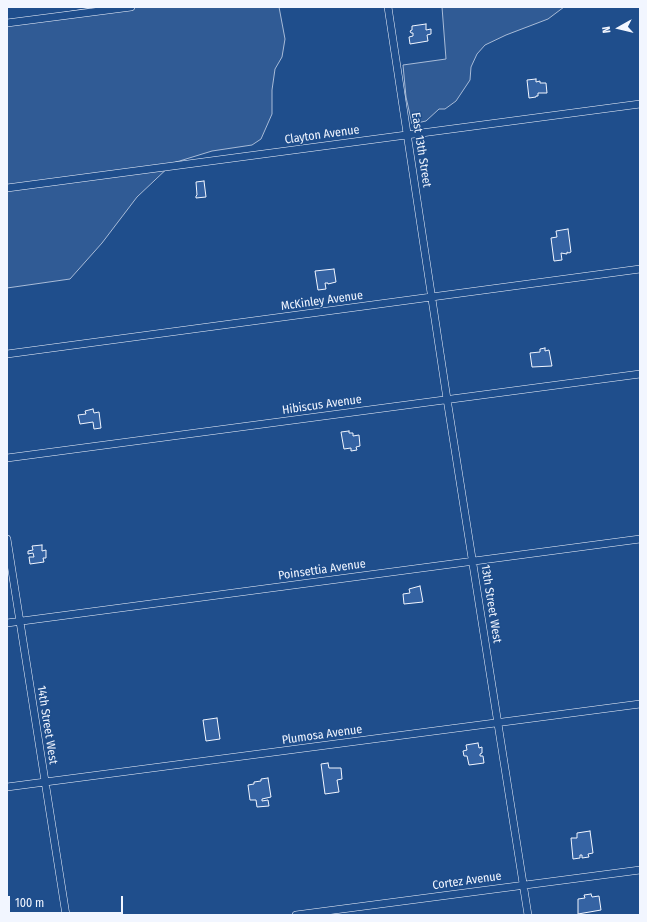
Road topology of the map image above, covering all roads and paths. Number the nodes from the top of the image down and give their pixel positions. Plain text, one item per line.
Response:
1 (131, 7) edge
2 (388, 7) edge
3 (7, 23) edge
4 (640, 104) edge
5 (407, 135) junction
6 (7, 188) edge
7 (640, 269) edge
8 (432, 297) junction
9 (7, 354) edge
10 (640, 374) edge
11 (447, 399) junction
12 (7, 458) edge
13 (7, 539) edge
14 (640, 539) edge
15 (473, 561) junction
16 (20, 621) junction
17 (7, 623) edge
18 (640, 704) edge
19 (499, 723) junction
20 (45, 782) junction
21 (7, 788) edge
22 (640, 870) edge
23 (524, 885) junction
24 (66, 915) edge
25 (296, 915) edge
26 (528, 915) edge

1 - 3 street
2 - 5 street, East 13th Street
4 - 5 street, Clayton Avenue
5 - 6 street, Clayton Avenue
5 - 8 street, East 13th Street
7 - 8 street, McKinley Avenue
8 - 9 street, McKinley Avenue
8 - 11 street, 13th Street West
10 - 11 street, Hibiscus Avenue
11 - 12 street, Hibiscus Avenue
11 - 15 street, 13th Street West
13 - 16 street, 14th Street West
14 - 15 street, Poinsettia Avenue
15 - 16 street, Poinsettia Avenue
15 - 19 street, 13th Street West
16 - 17 street, Poinsettia Avenue
16 - 20 street, 14th Street West
18 - 19 street, Plumosa Avenue
19 - 20 street, Plumosa Avenue
19 - 23 street, 13th Street West
20 - 21 street, Plumosa Avenue
20 - 24 street, 14th Street West
22 - 23 street, Cortez Avenue
23 - 25 street, Cortez Avenue
23 - 26 street, 13th Street West

